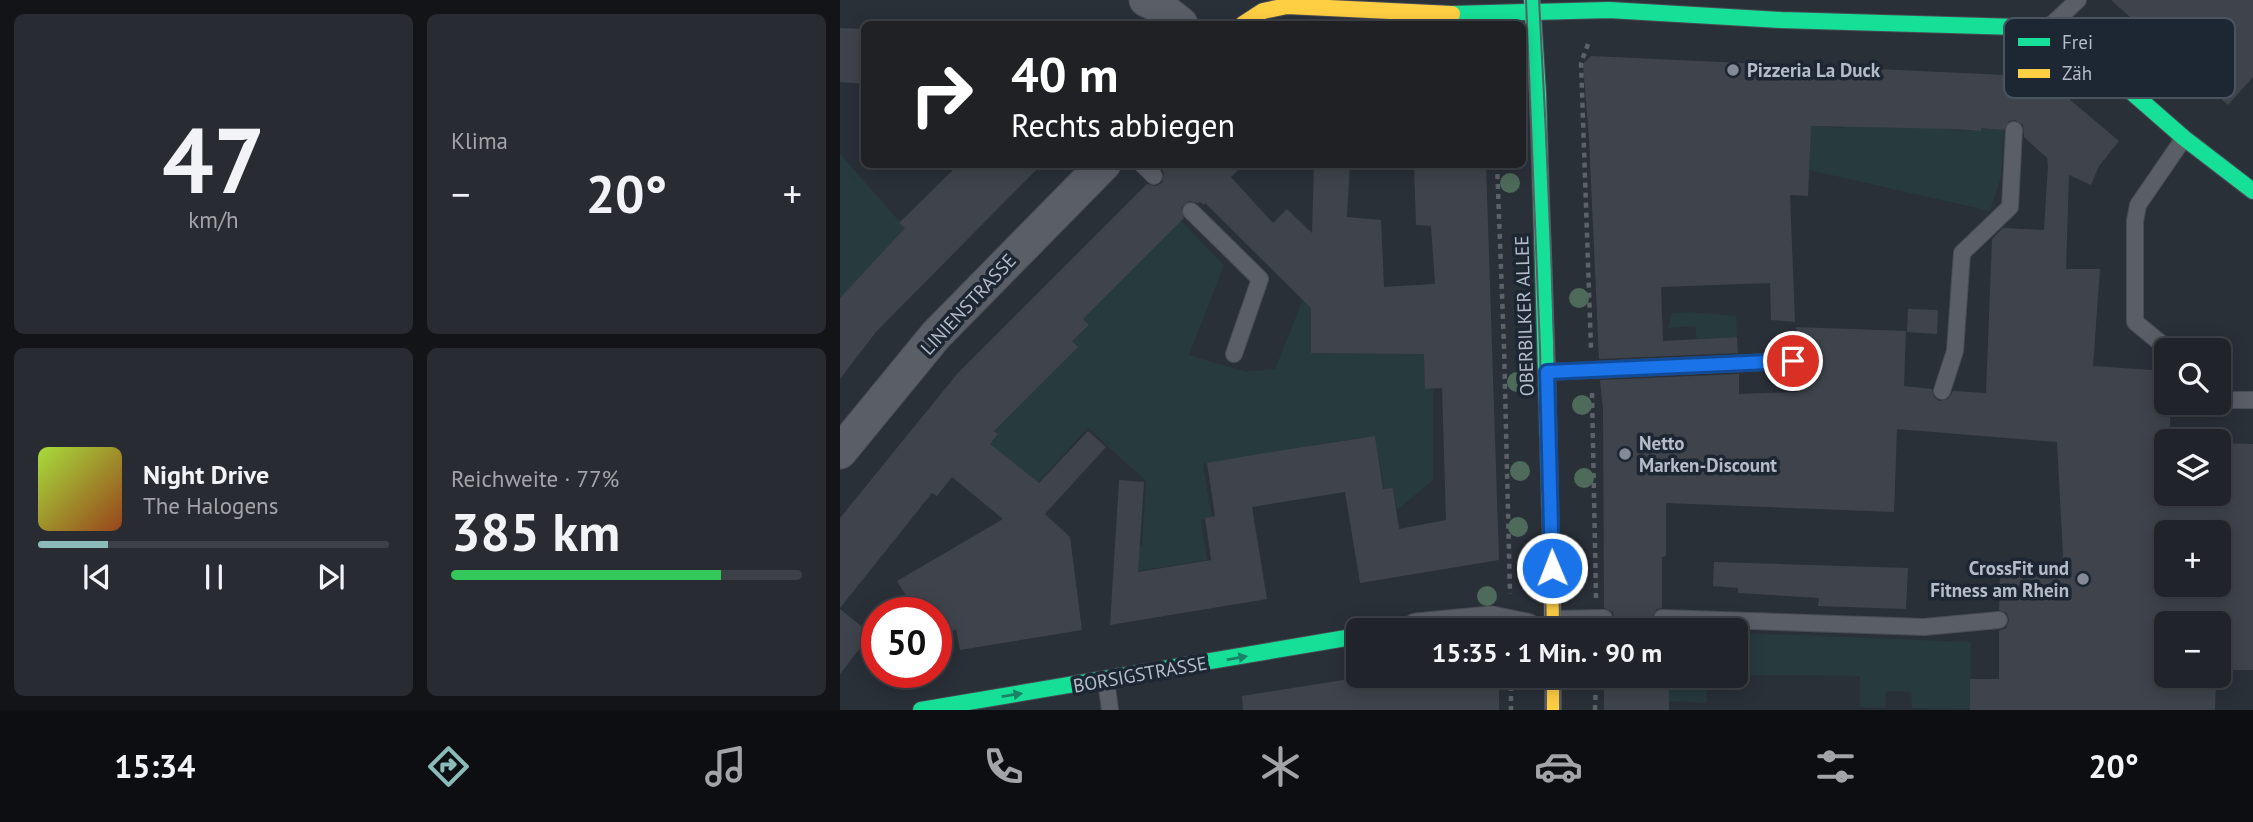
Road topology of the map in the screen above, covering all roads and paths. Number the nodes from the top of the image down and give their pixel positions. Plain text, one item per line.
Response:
1 (1146, 0) edge
2 (2078, 0) edge
3 (1313, 4) edge
4 (1532, 6) edge
5 (2059, 18) edge
6 (1177, 21) edge
7 (1246, 21) edge
8 (2004, 26) edge
9 (2138, 98) edge
10 (2014, 130) dead end
11 (2184, 138) junction
12 (1100, 168) edge
13 (1497, 168) edge
14 (2253, 191) edge
15 (1191, 211) dead end
16 (2154, 338) edge
17 (1234, 354) dead end
18 (1793, 361) dead end
19 (1547, 372) junction
20 (1942, 391) dead end
21 (2231, 400) edge
22 (2253, 400) edge
23 (840, 452) edge
24 (1510, 600) dead end
25 (1544, 618) edge
26 (1999, 620) dead end
27 (1748, 621) edge
28 (1346, 638) edge
29 (1106, 680) junction
30 (1511, 688) edge
31 (1553, 688) edge
32 (1595, 688) edge
33 (921, 710) edge
34 (1110, 710) edge
35 (1511, 710) edge
36 (1553, 710) edge
37 (1595, 710) edge

1 - 6 street
2 - 5 lane
3 - 4 street
3 - 7 street
4 - 8 street
4 - 19 street, OBERBILKER ALLEE
9 - 11 street
10 - 20 lane
11 - 14 street
11 - 16 lane
12 - 23 street, LINIENSTRASSE
13 - 24 path, OBERBILKER ALLEE
15 - 17 lane
18 - 19 lane
19 - 25 street, OBERBILKER ALLEE
21 - 22 lane
26 - 27 lane
29 -> 28 street, BORSIGSTRASSE
33 -> 29 street, BORSIGSTRASSE
29 - 34 lane
30 - 35 path
31 - 36 street
32 - 37 path

